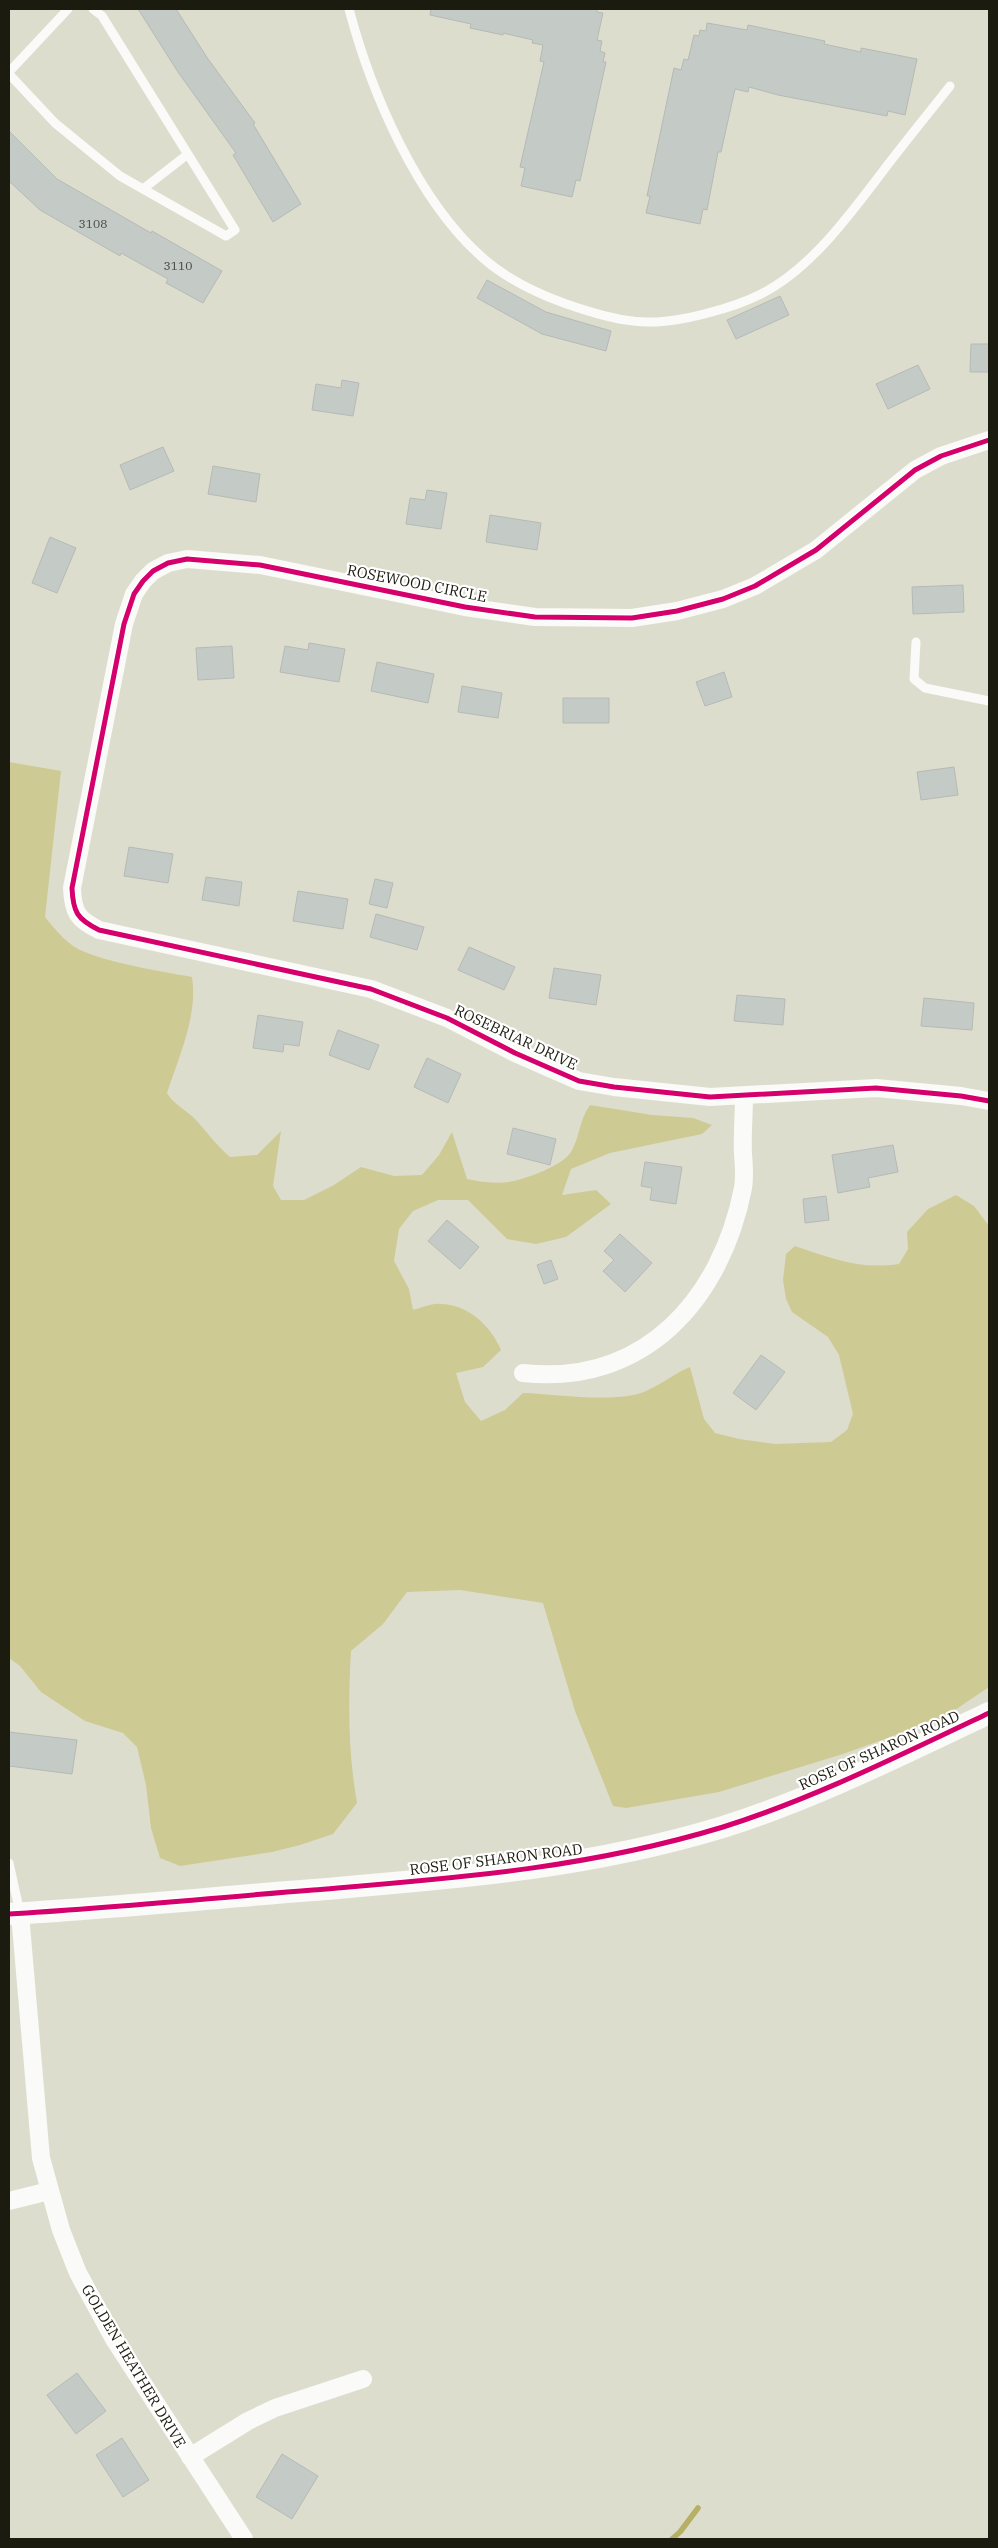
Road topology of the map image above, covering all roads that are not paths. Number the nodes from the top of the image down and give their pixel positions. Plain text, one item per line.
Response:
1 (68, 9) edge
2 (93, 9) edge
3 (350, 9) edge
4 (9, 73) edge
5 (950, 86) dead end
6 (188, 154) junction
7 (143, 189) junction
8 (989, 440) edge
9 (916, 642) dead end
10 (989, 701) edge
11 (77, 914) joint
12 (744, 1096) junction
13 (989, 1101) edge
14 (523, 1373) dead end
15 (989, 1713) edge
16 (9, 1863) edge
17 (14, 1914) edge
18 (49, 2191) junction
19 (9, 2201) edge
20 (363, 2379) dead end
21 (190, 2457) junction
22 (244, 2539) edge

1 - 4 lane
2 - 6 lane
3 - 5 lane
4 - 7 lane
6 - 7 lane
6 - 7 lane
8 - 11 street, ROSEWOOD CIRCLE
9 - 10 lane
11 - 12 street, ROSEBRIAR DRIVE
12 - 13 street, ROSEBRIAR DRIVE
12 - 14 street
15 - 17 street, ROSE OF SHARON ROAD
16 - 17 lane
17 - 18 street, GOLDEN HEATHER DRIVE
18 - 19 street
18 - 21 street, GOLDEN HEATHER DRIVE
20 - 21 street
21 - 22 street, GOLDEN HEATHER DRIVE

